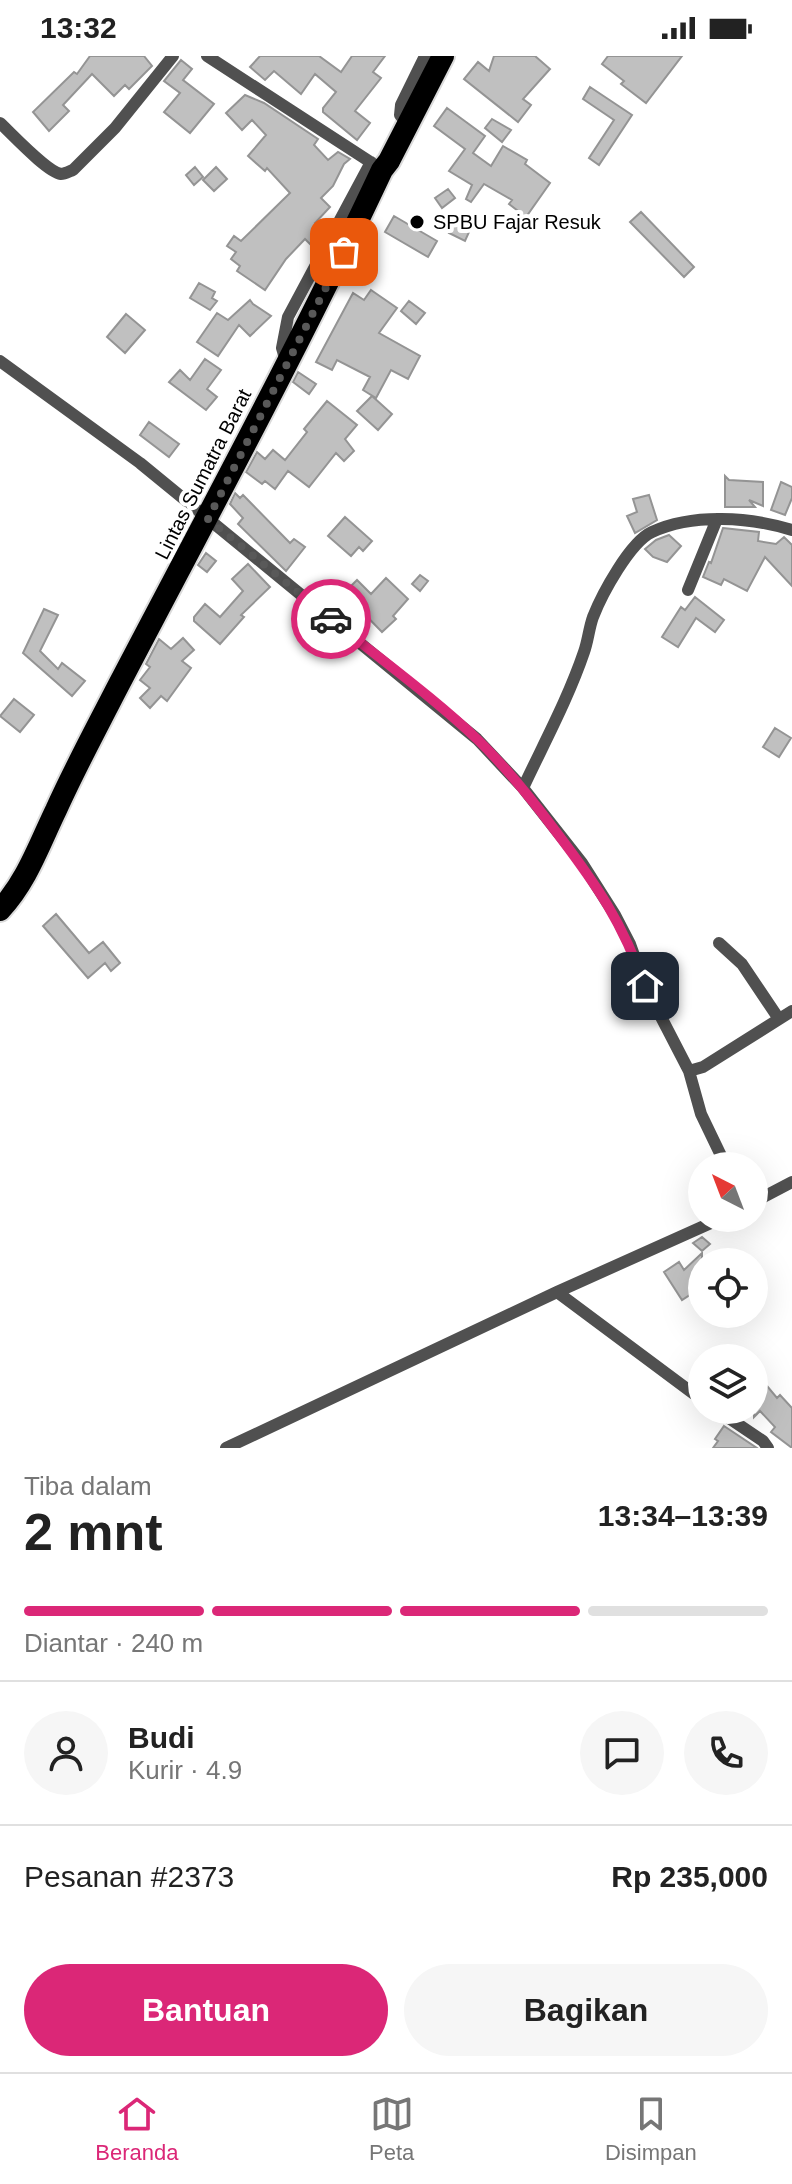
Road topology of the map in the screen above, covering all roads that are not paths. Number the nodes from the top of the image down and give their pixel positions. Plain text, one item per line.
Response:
1 (173, 56) edge
2 (207, 56) edge
3 (425, 56) edge
4 (443, 56) edge
5 (0, 123) edge
6 (408, 124) junction
7 (377, 166) junction
8 (0, 361) edge
9 (208, 519) junction
10 (717, 519) junction
11 (792, 530) edge
12 (688, 590) dead end
13 (523, 788) junction
14 (0, 910) edge
15 (719, 943) dead end
16 (792, 1011) edge
17 (779, 1019) junction
18 (689, 1071) junction
19 (719, 1152) edge
20 (792, 1182) edge
21 (768, 1195) edge
22 (691, 1232) edge
23 (557, 1292) junction
24 (688, 1390) edge
25 (738, 1424) edge
26 (226, 1448) edge
27 (768, 1448) edge

1 - 5 street
2 - 7 street
3 - 6 street
4 - 6 highway, Lintas Sumatra Barat
6 - 7 highway, Lintas Sumatra Barat
7 - 9 highway, Lintas Sumatra Barat
8 - 9 street
9 - 13 street
9 - 14 highway, Lintas Sumatra Barat
10 - 11 street
10 - 12 street
10 - 13 street
13 - 18 street
15 - 17 street
16 - 17 street
17 - 18 street
18 - 19 street
20 - 21 street
22 - 23 street
23 - 24 street
23 - 26 street
25 - 27 street

